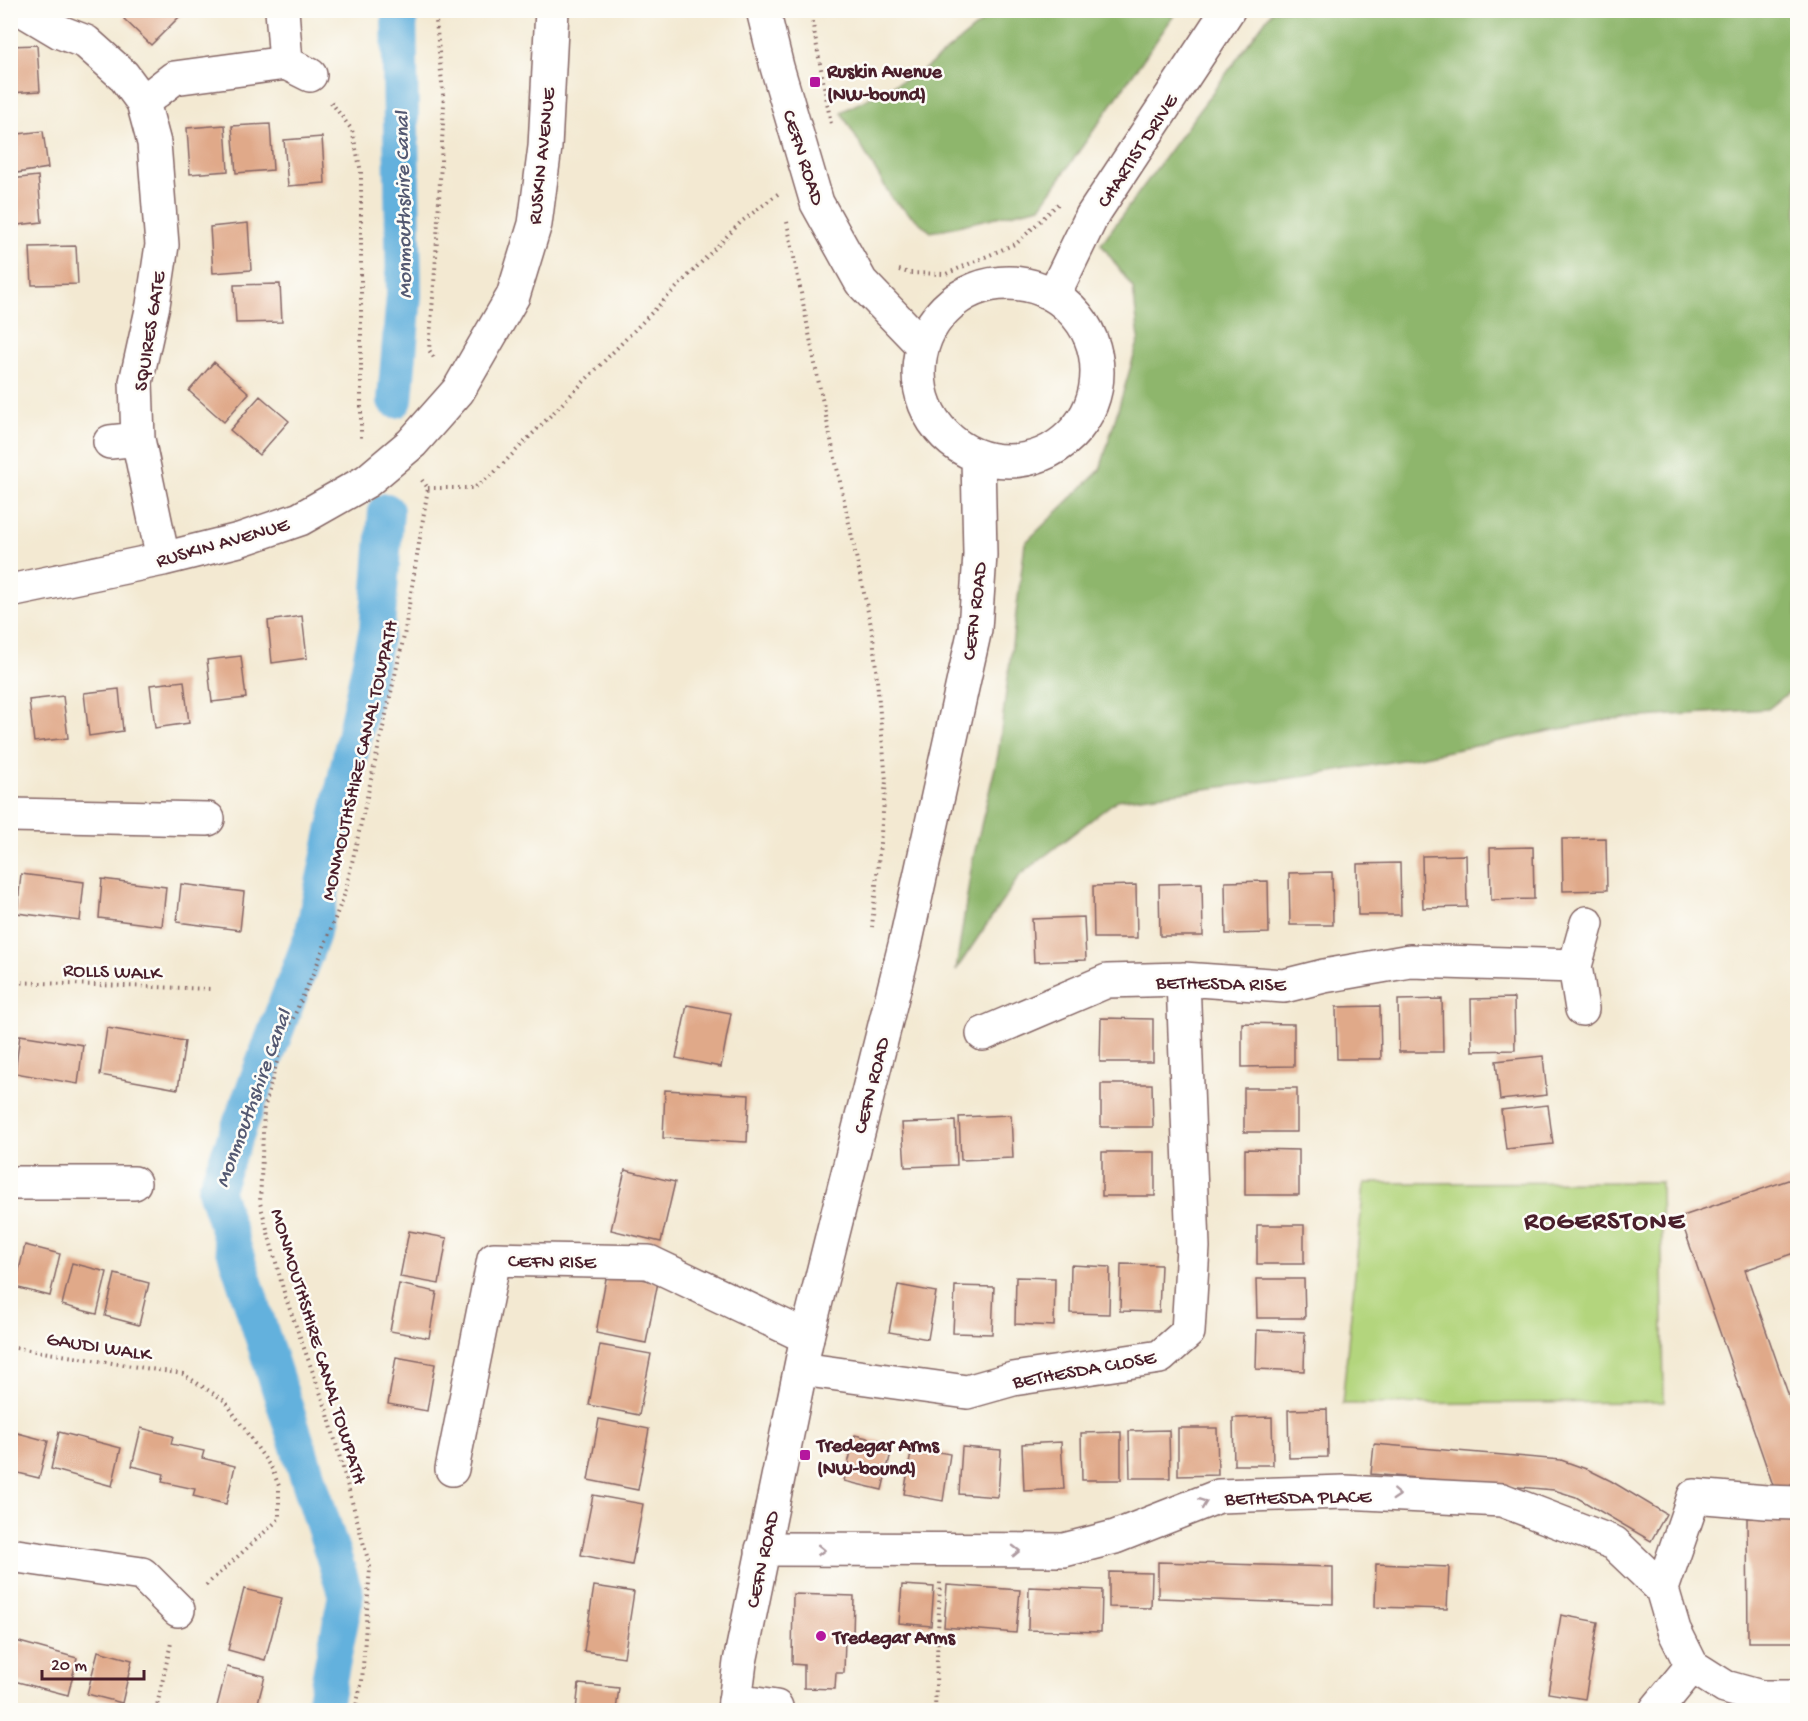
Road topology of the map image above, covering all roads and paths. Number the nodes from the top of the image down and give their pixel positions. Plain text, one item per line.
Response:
1 (282, 10) edge
2 (435, 10) edge
3 (552, 10) edge
4 (763, 10) edge
5 (808, 10) edge
6 (1228, 10) edge
7 (27, 11) edge
8 (298, 69) junction
9 (144, 102) junction
10 (831, 128) dead end
11 (1064, 197) dead end
12 (783, 203) dead end
13 (785, 214) dead end
14 (890, 267) dead end
15 (1054, 294) junction
16 (922, 345) junction
17 (458, 391) junction
18 (978, 457) junction
19 (416, 473) dead end
20 (361, 484) junction
21 (428, 488) junction
22 (163, 559) junction
23 (10, 591) edge
24 (10, 815) edge
25 (208, 819) dead end
26 (1587, 922) dead end
27 (871, 936) dead end
28 (1575, 966) junction
29 (1183, 979) junction
30 (10, 982) edge
31 (212, 989) dead end
32 (1582, 1009) dead end
33 (983, 1034) dead end
34 (10, 1183) edge
35 (134, 1183) dead end
36 (807, 1337) junction
37 (10, 1347) edge
38 (801, 1369) junction
39 (452, 1469) dead end
40 (1797, 1503) edge
41 (762, 1549) junction
42 (942, 1551) junction
43 (10, 1555) edge
44 (1662, 1589) junction
45 (178, 1610) junction
46 (1692, 1666) junction
47 (1797, 1697) edge
48 (1761, 1703) edge
49 (734, 1706) edge
50 (776, 1707) dead end
51 (156, 1710) edge
52 (355, 1710) edge
53 (935, 1710) edge
54 (1656, 1710) edge

1 - 8 street
2 - 17 path
3 - 17 street, RUSKIN AVENUE
4 - 16 street, CEFN ROAD
5 - 10 path
6 - 15 street, CHARTIST DRIVE
7 - 9 street, SQUIRES GATE
8 - 9 street
8 - 20 path
9 - 22 street, SQUIRES GATE
11 - 14 path
12 - 21 path
13 - 27 path
15 - 16 street
15 - 18 street
16 - 18 street
17 - 20 street, RUSKIN AVENUE
18 - 36 street, CEFN ROAD
19 - 21 path
20 - 22 street, RUSKIN AVENUE
21 - 52 path, MONMOUTHSHIRE CANAL TOWPATH
22 - 23 street, RUSKIN AVENUE
24 - 25 street
26 - 28 street
28 - 29 street, BETHESDA RISE
28 - 32 street
29 - 33 street, BETHESDA RISE
29 - 38 street, BETHESDA CLOSE
30 - 31 path, ROLLS WALK
34 - 35 street
36 - 38 street, CEFN ROAD
36 - 39 street, CEFN RISE
37 - 45 path, GAUDI WALK
38 - 41 street, CEFN ROAD
40 - 44 street
41 -> 42 street, BETHESDA PLACE
41 - 49 street, CEFN ROAD
42 -> 44 street, BETHESDA PLACE
42 - 53 path
43 - 45 street
44 - 46 street, BETHESDA PLACE
45 - 51 path
46 - 48 street
46 - 54 street
47 - 48 street
49 - 50 street

